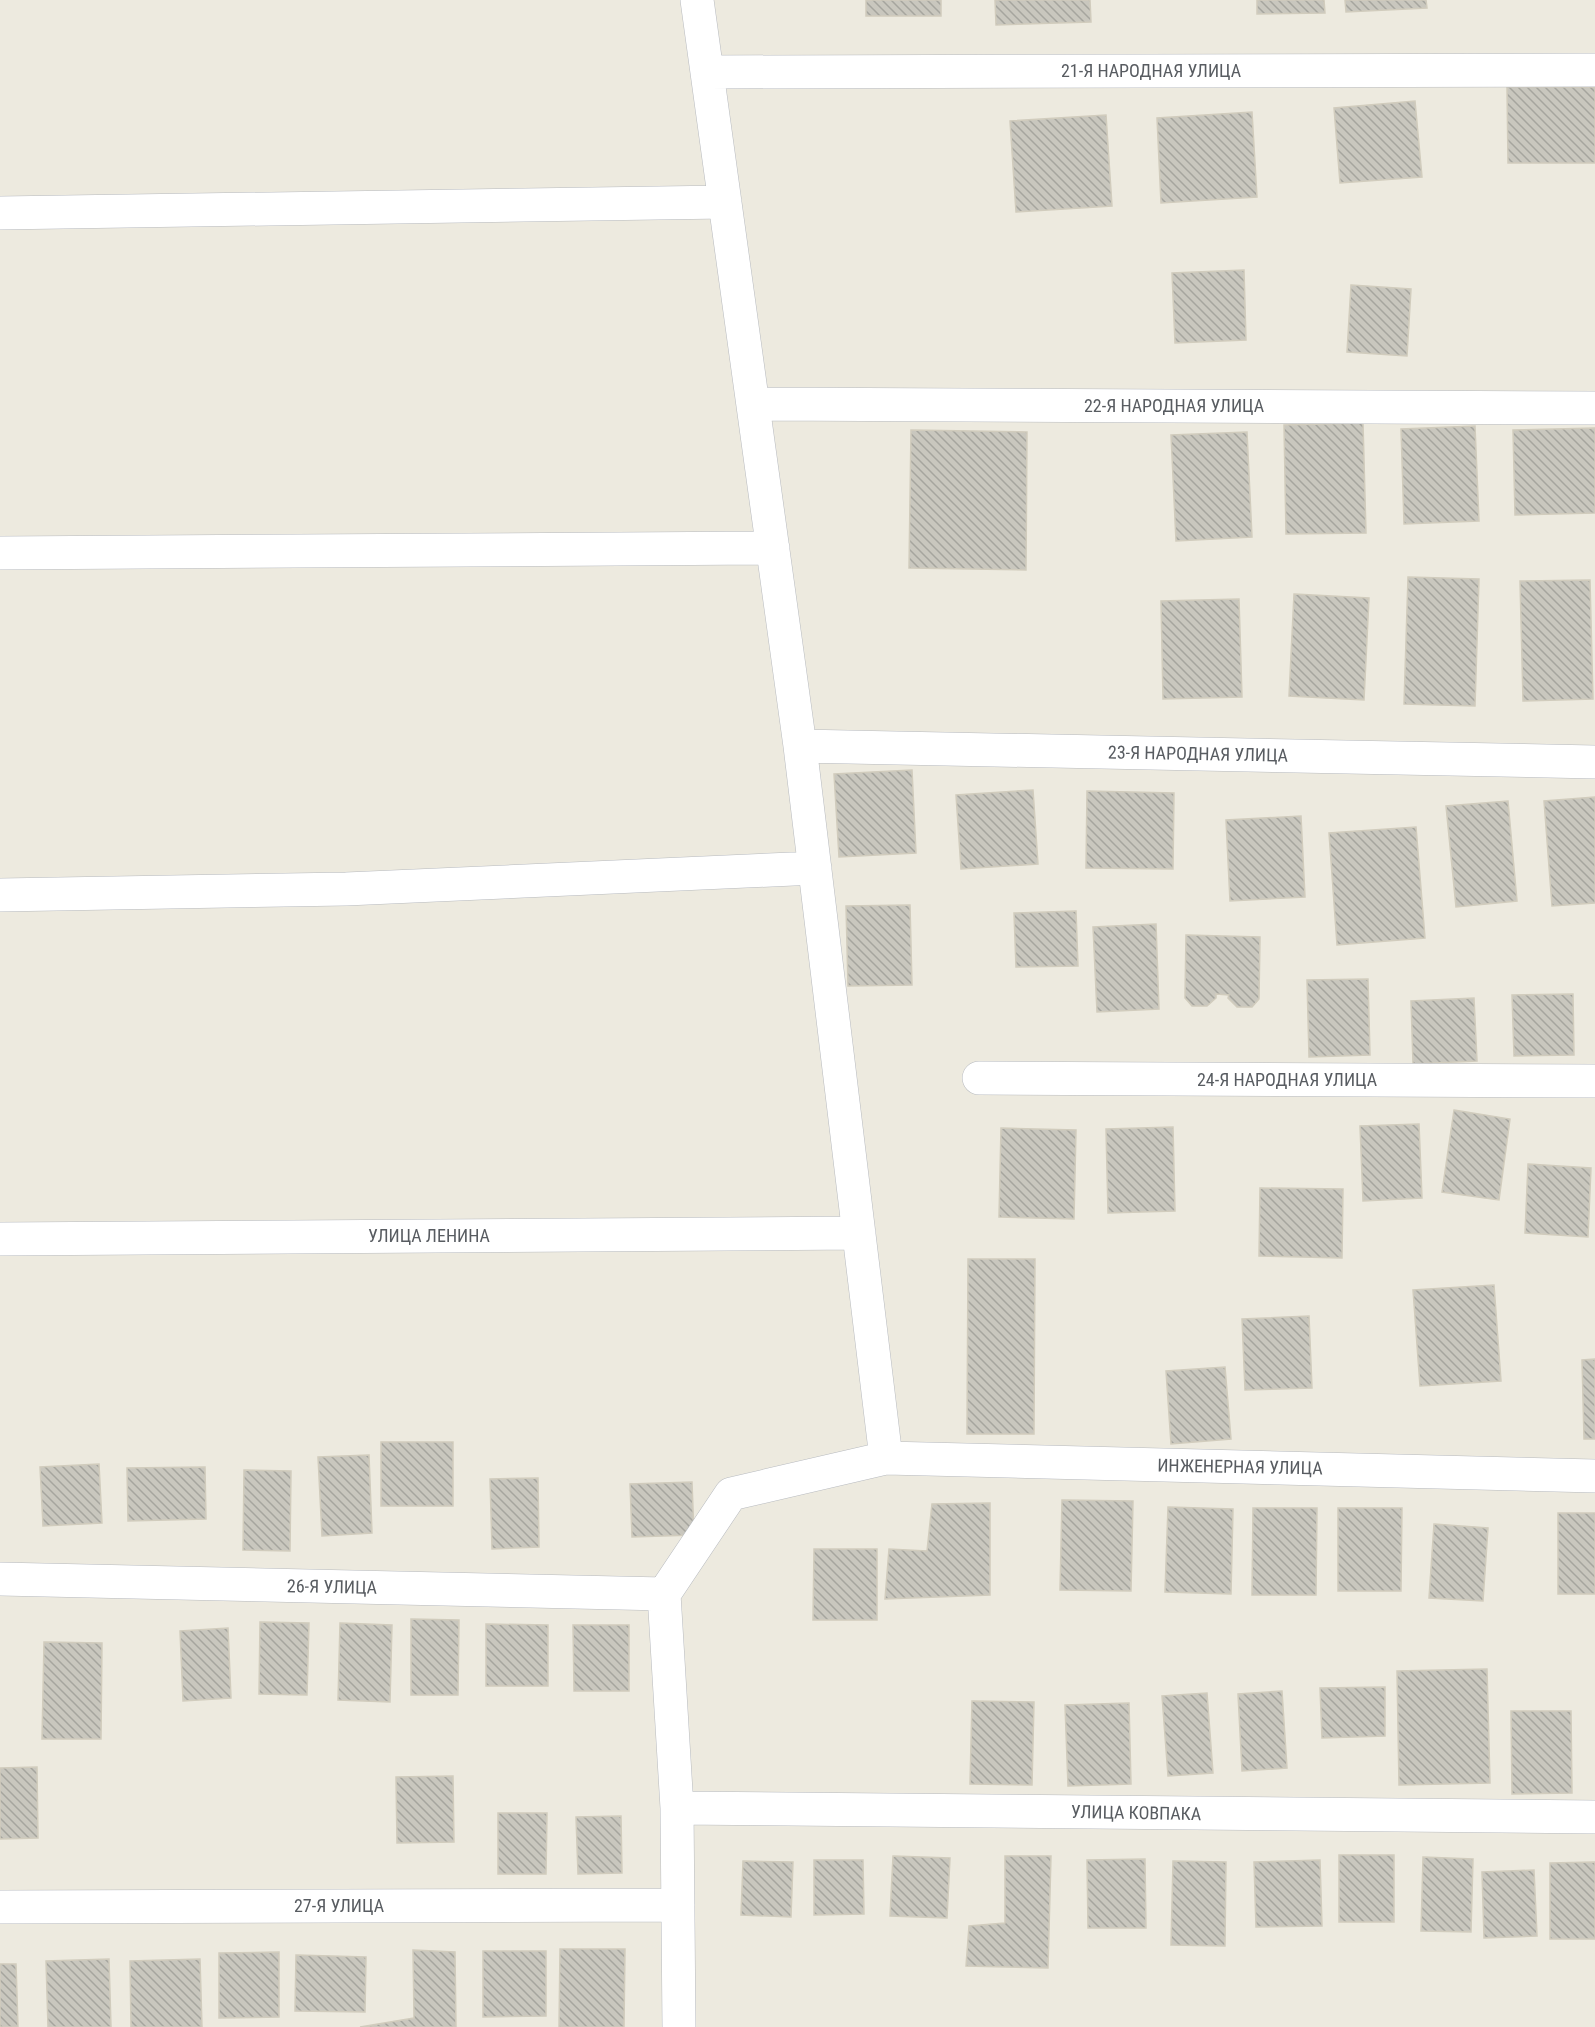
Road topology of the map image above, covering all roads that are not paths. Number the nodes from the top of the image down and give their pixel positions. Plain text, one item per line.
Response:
1 (697, 0) edge
2 (1595, 70) edge
3 (707, 72) junction
4 (725, 202) junction
5 (0, 213) edge
6 (753, 404) junction
7 (1595, 408) edge
8 (773, 548) junction
9 (0, 553) edge
10 (800, 746) junction
11 (1595, 762) edge
12 (815, 867) junction
13 (0, 896) edge
14 (979, 1078) dead end
15 (1595, 1081) edge
16 (859, 1233) junction
17 (0, 1239) edge
18 (886, 1458) junction
19 (1595, 1476) edge
20 (0, 1579) edge
21 (664, 1594) junction
22 (677, 1808) junction
23 (1595, 1817) edge
24 (678, 1905) junction
25 (0, 1908) edge
26 (679, 2027) edge

1 - 3 street
2 - 3 street, 21-Я НАРОДНАЯ УЛИЦА
3 - 4 street
4 - 5 street
4 - 6 street
6 - 7 street, 22-Я НАРОДНАЯ УЛИЦА
6 - 8 street
8 - 9 street
8 - 10 street
10 - 11 street, 23-Я НАРОДНАЯ УЛИЦА
10 - 12 street
12 - 13 street
12 - 16 street
14 - 15 street, 24-Я НАРОДНАЯ УЛИЦА
16 - 17 street, УЛИЦА ЛЕНИНА
16 - 18 street
18 - 19 street, ИНЖЕНЕРНАЯ УЛИЦА
18 - 21 street, ИНЖЕНЕРНАЯ УЛИЦА
20 - 21 street, 26-Я УЛИЦА
21 - 22 street
22 - 23 street, УЛИЦА КОВПАКА
22 - 24 street
24 - 25 street, 27-Я УЛИЦА
24 - 26 street

